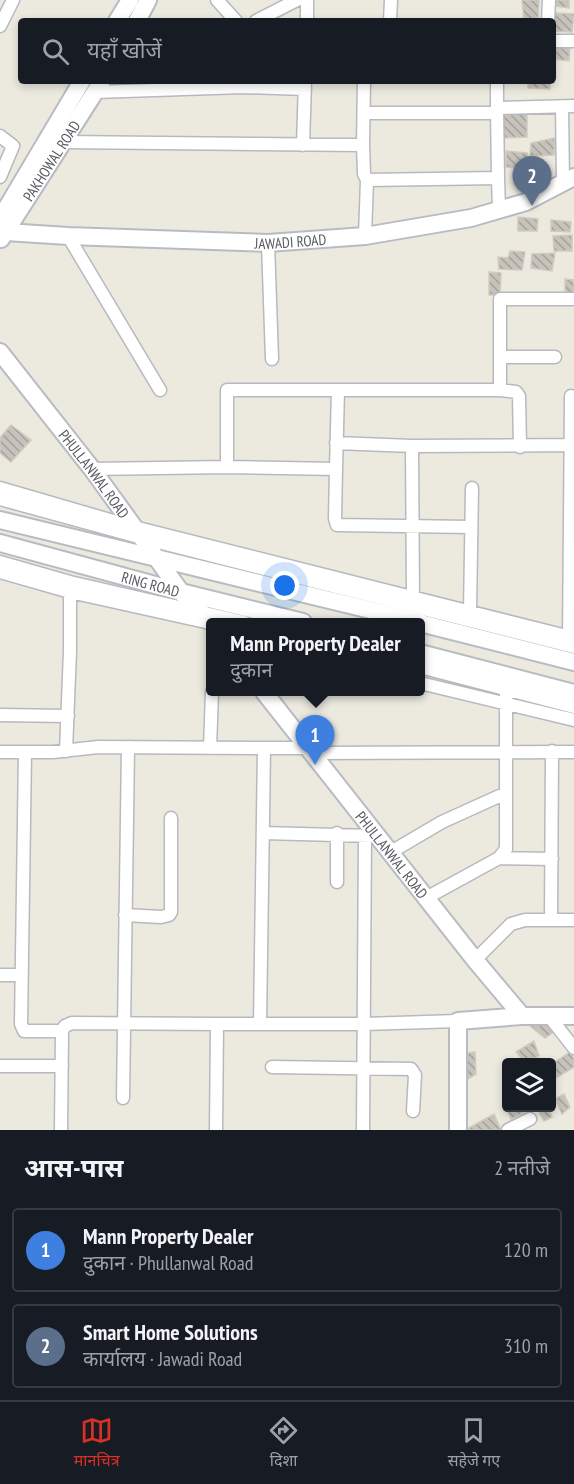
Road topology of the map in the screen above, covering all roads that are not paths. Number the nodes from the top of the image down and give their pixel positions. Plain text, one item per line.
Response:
1 (130, 0) edge
2 (148, 0) edge
3 (217, 0) edge
4 (307, 0) edge
5 (391, 0) edge
6 (549, 0) edge
7 (294, 1) edge
8 (8, 3) edge
9 (119, 18) edge
10 (139, 18) edge
11 (233, 18) edge
12 (262, 18) edge
13 (307, 18) edge
14 (390, 18) edge
15 (549, 18) edge
16 (0, 26) edge
17 (556, 41) edge
18 (574, 41) edge
19 (80, 84) edge
20 (122, 84) edge
21 (243, 84) edge
22 (364, 84) edge
23 (497, 84) edge
24 (305, 85) edge
25 (104, 88) edge
26 (568, 106) edge
27 (498, 110) junction
28 (364, 113) junction
29 (0, 136) edge
30 (64, 142) junction
31 (303, 145) junction
32 (363, 145) junction
33 (0, 177) edge
34 (498, 178) junction
35 (568, 179) edge
36 (367, 180) junction
37 (6, 200) edge
38 (500, 210) junction
39 (2, 230) edge
40 (68, 236) junction
41 (365, 236) junction
42 (268, 243) junction
43 (574, 299) edge
44 (0, 352) edge
45 (500, 357) junction
46 (555, 357) dead end
47 (272, 359) dead end
48 (160, 390) dead end
49 (338, 390) junction
50 (500, 390) junction
51 (571, 396) dead end
52 (336, 443) junction
53 (572, 445) edge
54 (412, 446) junction
55 (520, 447) junction
56 (227, 467) junction
57 (92, 469) junction
58 (336, 469) junction
59 (0, 488) edge
60 (472, 488) dead end
61 (0, 499) edge
62 (0, 520) edge
63 (573, 525) edge
64 (413, 526) junction
65 (470, 527) junction
66 (138, 532) junction
67 (0, 543) edge
68 (158, 560) junction
69 (0, 562) edge
70 (0, 573) edge
71 (70, 587) junction
72 (181, 592) junction
73 (413, 597) junction
74 (470, 612) junction
75 (206, 618) edge
76 (287, 618) edge
77 (404, 618) edge
78 (206, 619) edge
79 (425, 623) edge
80 (572, 646) edge
81 (425, 654) edge
82 (425, 668) edge
83 (425, 684) edge
84 (506, 689) junction
85 (574, 693) edge
86 (212, 696) edge
87 (267, 696) edge
88 (507, 704) junction
89 (574, 707) edge
90 (0, 715) edge
91 (68, 716) junction
92 (574, 720) edge
93 (128, 747) junction
94 (210, 748) junction
95 (264, 748) junction
96 (309, 751) junction
97 (506, 751) junction
98 (0, 752) edge
99 (25, 752) junction
100 (66, 752) junction
101 (552, 752) junction
102 (574, 752) edge
103 (506, 793) junction
104 (171, 818) dead end
105 (263, 833) junction
106 (337, 834) junction
107 (371, 836) junction
108 (391, 852) junction
109 (500, 858) junction
110 (552, 859) junction
111 (337, 882) dead end
112 (426, 898) junction
113 (125, 915) junction
114 (551, 920) junction
115 (574, 920) edge
116 (475, 960) junction
117 (0, 975) edge
118 (22, 975) junction
119 (522, 1016) junction
120 (549, 1016) junction
121 (574, 1016) edge
122 (458, 1021) junction
123 (123, 1023) junction
124 (217, 1024) junction
125 (260, 1024) junction
126 (364, 1024) junction
127 (62, 1031) junction
128 (574, 1048) edge
129 (0, 1066) edge
130 (62, 1066) junction
131 (272, 1067) dead end
132 (364, 1068) junction
133 (123, 1098) dead end
134 (413, 1111) dead end
135 (530, 1119) dead end
136 (61, 1130) edge
137 (216, 1130) edge
138 (363, 1130) edge
139 (458, 1130) edge
140 (508, 1130) edge

1 - 9 street
2 - 10 street
3 - 11 street
4 - 13 street
5 - 14 street
6 - 15 street
7 - 12 street
8 - 16 street
17 - 18 street
19 - 37 street, PAKHOWAL ROAD
20 - 25 street
21 - 24 street
21 - 25 street
22 - 28 street
23 - 27 street
24 - 31 street
25 - 30 street, PAKHOWAL ROAD
26 - 27 street
26 - 35 street
27 - 28 street
27 - 34 street
28 - 32 street
29 - 33 street
30 - 31 street
30 - 39 street, PAKHOWAL ROAD
31 - 32 street
32 - 36 street
34 - 36 street
34 - 38 street
35 - 38 street, JAWADI ROAD
36 - 41 street
37 - 39 street, PAKHOWAL ROAD
38 - 41 street, JAWADI ROAD
39 - 40 street, JAWADI ROAD
40 - 42 street, JAWADI ROAD
40 - 48 street
41 - 42 street, JAWADI ROAD
42 - 47 street
43 - 45 street
44 - 57 street, PHULLANWAL ROAD
45 - 46 street
45 - 50 street
49 - 50 street
49 - 52 street
49 - 56 street
50 - 55 street
51 - 53 street
52 - 54 street
52 - 58 street
53 - 55 street
53 - 63 street
54 - 55 street
54 - 64 street
56 - 57 street
56 - 58 street
57 - 66 street, PHULLANWAL ROAD
58 - 64 street
59 - 66 street
60 - 65 street
61 - 66 street
62 - 68 street
63 - 80 street
64 - 65 street
64 - 73 street
65 - 74 street
66 - 68 street, PHULLANWAL ROAD
66 - 73 street
66 - 80 street
67 - 72 street, RING ROAD
68 - 72 street, PHULLANWAL ROAD
68 - 77 street
69 - 71 street
70 - 71 street
71 - 78 street
71 - 91 street
72 - 75 street, PHULLANWAL ROAD
72 - 76 street, RING ROAD
73 - 74 street
74 - 80 street
79 - 80 street
81 - 85 street
82 - 84 street
83 - 88 street
84 - 88 street
84 - 89 street
86 - 94 street
87 - 96 street, PHULLANWAL ROAD
88 - 92 street
88 - 97 street
90 - 91 street
91 - 100 street
93 - 94 street
93 - 100 street
93 - 113 street
94 - 95 street
95 - 96 street
95 - 105 street
96 - 97 street
96 - 107 street, PHULLANWAL ROAD
97 - 101 street
97 - 103 street
98 - 99 street
99 - 100 street
99 - 118 street
101 - 102 street
101 - 110 street
103 - 108 street
103 - 109 street
104 - 113 street
105 - 106 street
105 - 125 street
106 - 107 street
106 - 111 street
107 - 108 street, PHULLANWAL ROAD
107 - 126 street
108 - 112 street, PHULLANWAL ROAD
109 - 110 street
109 - 112 street
110 - 114 street
112 - 116 street, PHULLANWAL ROAD
113 - 123 street
114 - 115 street
114 - 116 street
116 - 119 street, PHULLANWAL ROAD
117 - 118 street
118 - 127 street
119 - 120 street
119 - 122 street
120 - 121 street
120 - 128 street
122 - 126 street
122 - 139 street
123 - 124 street
123 - 127 street
123 - 133 street
124 - 125 street
124 - 137 street
125 - 126 street
126 - 132 street
127 - 130 street
129 - 130 street
130 - 136 street
131 - 132 street
132 - 134 street
132 - 138 street
135 - 140 street

